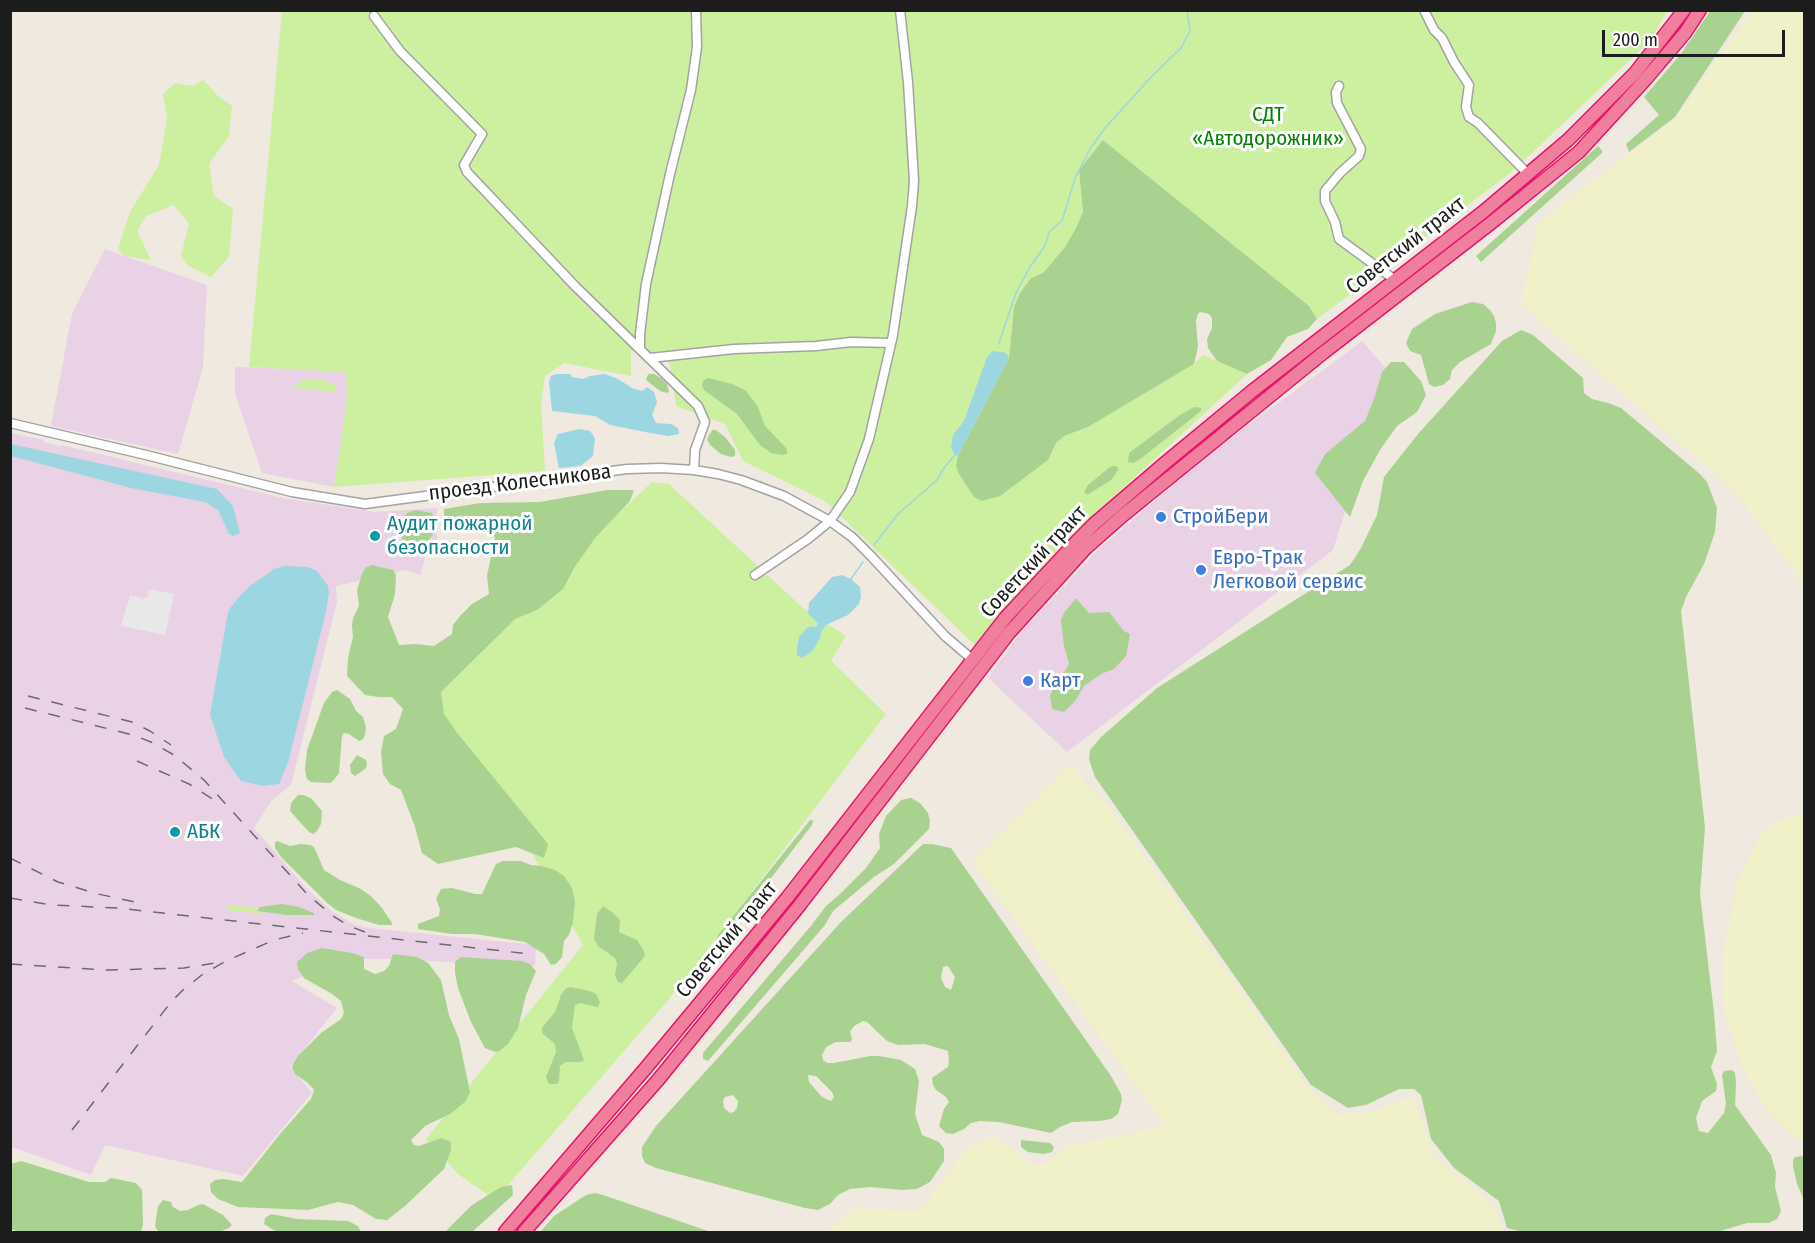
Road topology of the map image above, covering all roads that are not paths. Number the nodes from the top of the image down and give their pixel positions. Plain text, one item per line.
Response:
1 (696, 10) edge
2 (900, 10) edge
3 (1424, 10) edge
4 (1684, 10) edge
5 (1700, 10) edge
6 (374, 16) dead end
7 (1339, 86) dead end
8 (1528, 174) junction
9 (1395, 280) junction
10 (891, 343) junction
11 (640, 348) junction
12 (650, 358) junction
13 (10, 423) edge
14 (694, 470) junction
15 (830, 520) junction
16 (755, 575) dead end
17 (977, 664) junction
18 (505, 1233) edge
19 (524, 1233) edge

1 - 11 street
2 - 10 street
3 - 8 street
4 - 8 highway, Советский тракт
5 - 17 highway, Советский тракт
6 - 11 street
7 - 9 street
8 - 9 highway, Советский тракт
9 - 17 highway, Советский тракт
10 - 12 street
10 - 15 street
11 - 12 street
12 - 14 street
13 - 14 street, проезд Колесникова
14 - 15 street, проезд Колесникова
15 - 16 street
15 - 17 street, проезд Колесникова
17 - 18 highway, Советский тракт
17 - 19 highway, Советский тракт

